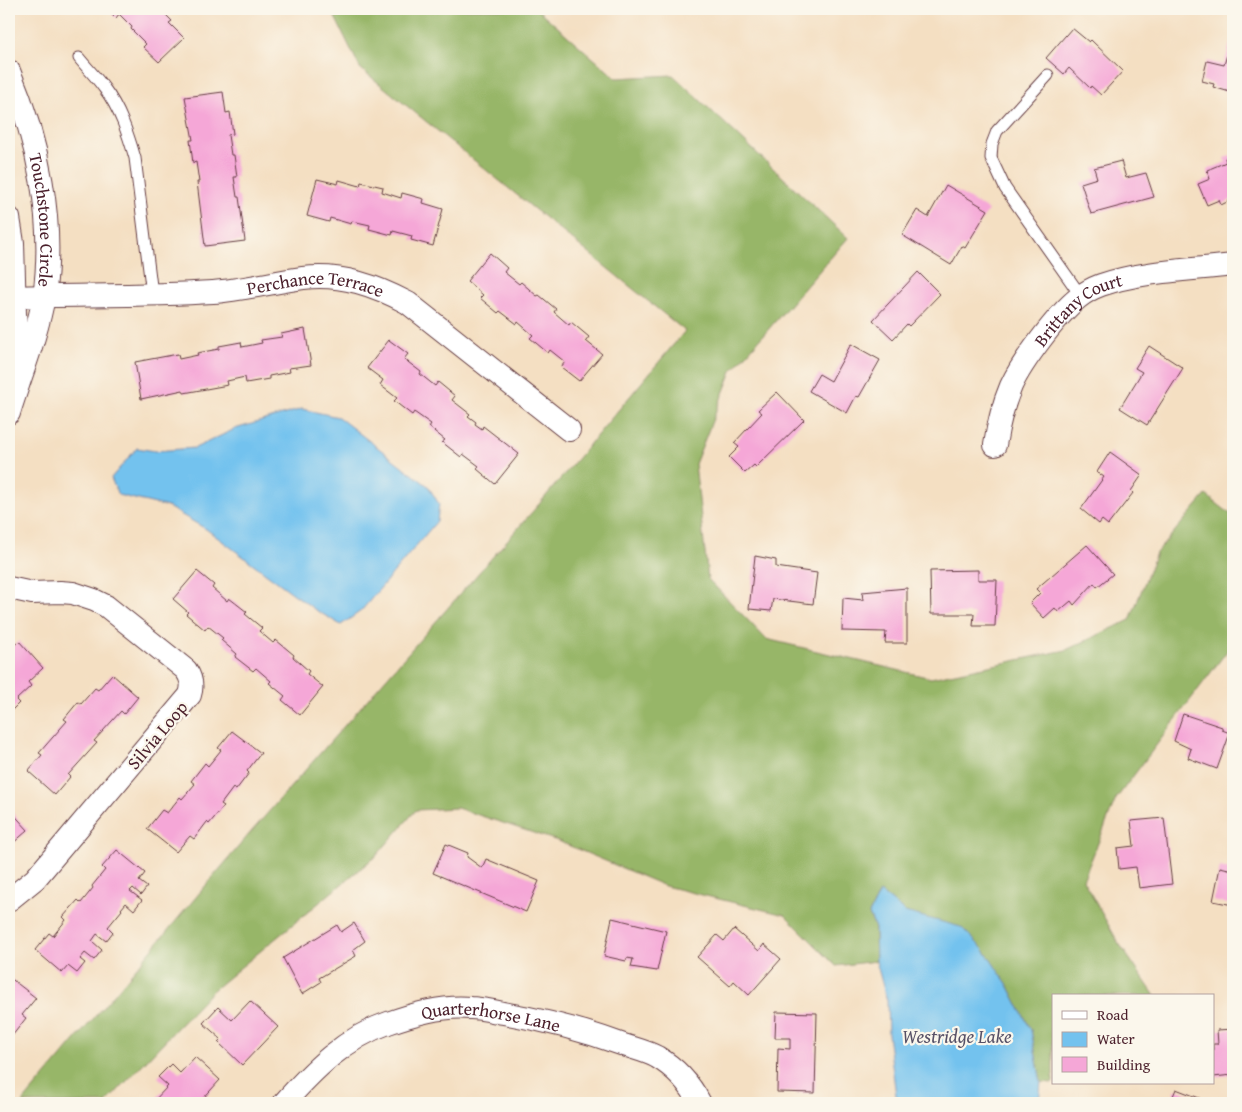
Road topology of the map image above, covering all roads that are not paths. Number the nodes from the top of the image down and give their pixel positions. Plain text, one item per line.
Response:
1 (79, 58) dead end
2 (9, 71) edge
3 (1048, 76) dead end
4 (9, 218) edge
5 (1233, 265) edge
6 (152, 294) junction
7 (44, 296) junction
8 (1081, 296) junction
9 (15, 297) junction
10 (22, 371) junction
11 (9, 413) edge
12 (569, 430) dead end
13 (995, 445) dead end
14 (9, 588) edge
15 (9, 900) edge
16 (284, 1103) edge
17 (700, 1103) edge

1 - 6 lane
2 - 7 street, Touchstone Circle
3 - 8 lane
4 - 9 street, Touchstone Circle
5 - 8 street, Brittany Court
6 - 7 street, Perchance Terrace
6 - 12 street, Perchance Terrace
7 - 9 street, Perchance Terrace
7 - 10 street, Touchstone Circle
8 - 13 street, Brittany Court
9 - 10 street, Touchstone Circle
10 - 11 street, Touchstone Circle
14 - 15 street, Silvia Loop
16 - 17 street, Quarterhorse Lane

